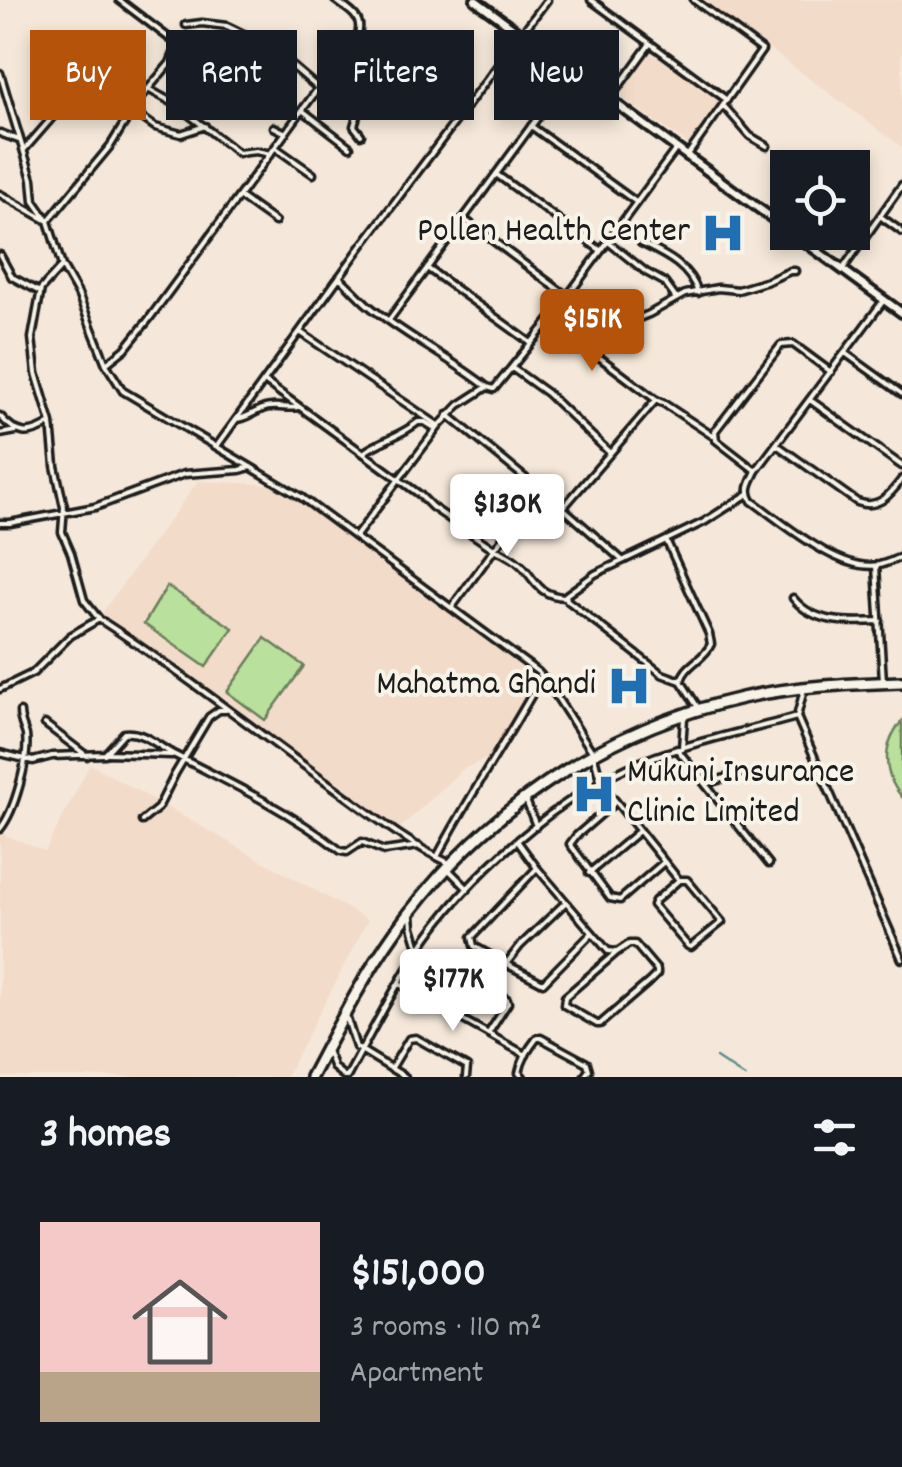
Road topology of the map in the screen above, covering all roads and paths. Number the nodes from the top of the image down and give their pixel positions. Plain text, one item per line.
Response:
1 (119, 0) edge
2 (336, 0) edge
3 (475, 0) edge
4 (547, 0) edge
5 (590, 0) edge
6 (694, 0) edge
7 (186, 26) dead end
8 (359, 30) edge
9 (518, 30) edge
10 (524, 30) edge
11 (649, 44) junction
12 (494, 70) edge
13 (0, 73) edge
14 (317, 87) edge
15 (619, 87) edge
16 (148, 89) junction
17 (317, 89) edge
18 (146, 92) edge
19 (725, 103) junction
20 (619, 107) edge
21 (302, 110) junction
22 (50, 120) edge
23 (127, 120) edge
24 (146, 120) edge
25 (356, 120) edge
26 (536, 120) edge
27 (205, 126) junction
28 (532, 126) junction
29 (274, 127) dead end
30 (0, 132) edge
31 (286, 133) junction
32 (361, 135) dead end
33 (22, 141) junction
34 (766, 146) dead end
35 (350, 147) dead end
36 (276, 148) junction
37 (676, 149) junction
38 (24, 150) junction
39 (271, 154) junction
40 (687, 156) junction
41 (313, 174) dead end
42 (496, 174) junction
43 (902, 185) edge
44 (0, 194) edge
45 (240, 197) junction
46 (636, 202) junction
47 (880, 216) junction
48 (770, 217) edge
49 (464, 218) junction
50 (48, 221) junction
51 (275, 222) dead end
52 (902, 232) edge
53 (607, 241) junction
54 (641, 243) dead end
55 (600, 250) junction
56 (815, 250) edge
57 (0, 255) edge
58 (62, 266) junction
59 (427, 268) junction
60 (842, 270) junction
61 (796, 272) dead end
62 (339, 277) junction
63 (40, 292) junction
64 (698, 293) junction
65 (567, 296) junction
66 (676, 298) junction
67 (884, 300) junction
68 (902, 313) edge
69 (389, 320) junction
70 (550, 320) junction
71 (299, 332) junction
72 (578, 342) junction
73 (531, 343) junction
74 (845, 353) junction
75 (106, 364) junction
76 (512, 368) junction
77 (830, 372) junction
78 (264, 381) junction
79 (487, 388) junction
80 (902, 394) edge
81 (656, 400) junction
82 (810, 400) junction
83 (301, 407) junction
84 (448, 415) junction
85 (0, 416) edge
86 (237, 419) junction
87 (51, 424) junction
88 (438, 426) junction
89 (16, 431) junction
90 (0, 434) edge
91 (714, 436) junction
92 (776, 445) junction
93 (217, 446) junction
94 (363, 452) junction
95 (610, 454) junction
96 (902, 466) edge
97 (251, 467) junction
98 (756, 471) junction
99 (902, 479) edge
100 (399, 480) junction
101 (536, 488) junction
102 (543, 493) junction
103 (748, 494) junction
104 (532, 498) junction
105 (564, 508) junction
106 (64, 513) junction
107 (0, 523) edge
108 (356, 536) junction
109 (666, 541) junction
110 (494, 549) junction
111 (902, 556) edge
112 (622, 560) junction
113 (876, 566) junction
114 (565, 597) junction
115 (793, 598) dead end
116 (452, 606) junction
117 (99, 619) junction
118 (880, 621) junction
119 (681, 681) junction
120 (883, 682) junction
121 (902, 682) edge
122 (804, 689) junction
123 (1, 691) edge
124 (532, 696) dead end
125 (699, 709) junction
126 (226, 710) junction
127 (20, 712) dead end
128 (685, 714) junction
129 (797, 717) junction
130 (45, 724) dead end
131 (680, 748) junction
132 (0, 753) edge
133 (107, 753) junction
134 (593, 753) junction
135 (87, 756) junction
136 (177, 756) junction
137 (23, 760) junction
138 (184, 760) junction
139 (744, 772) dead end
140 (601, 783) junction
141 (705, 784) junction
142 (525, 798) junction
143 (615, 803) junction
144 (142, 821) dead end
145 (536, 826) junction
146 (0, 830) edge
147 (639, 832) junction
148 (518, 842) junction
149 (419, 846) junction
150 (437, 857) junction
151 (664, 862) junction
152 (770, 864) dead end
153 (450, 866) junction
154 (537, 868) junction
155 (590, 873) junction
156 (678, 880) junction
157 (468, 889) junction
158 (566, 902) junction
159 (412, 910) junction
160 (592, 933) junction
161 (419, 950) junction
162 (617, 952) junction
163 (902, 959) edge
164 (506, 964) junction
165 (398, 984) junction
166 (428, 1001) junction
167 (346, 1014) junction
168 (488, 1034) junction
169 (326, 1049) junction
170 (361, 1051) junction
171 (526, 1055) junction
172 (391, 1069) junction
173 (311, 1077) edge
174 (346, 1077) edge
175 (405, 1077) edge
176 (466, 1077) edge
177 (522, 1077) edge
178 (584, 1077) edge

1 - 16 street
2 - 8 street
3 - 9 street
4 - 10 street
5 - 11 street
6 - 19 street
7 - 14 street
11 - 15 street
11 - 19 street
12 - 62 street
13 - 33 street
16 - 18 street
16 - 27 street
17 - 21 street
19 - 34 street
19 - 40 street
20 - 37 street
21 - 31 street
21 - 35 street
22 - 38 street
23 - 50 street
24 - 27 street
25 - 32 street
26 - 28 street
27 - 39 street
28 - 42 street
28 - 46 street
29 - 31 street
30 - 33 street
31 - 36 street
33 - 38 street
36 - 39 street
36 - 41 street
37 - 40 street
37 - 46 street
38 - 50 street
39 - 45 street
40 - 48 street
42 - 49 street
42 - 55 street
43 - 47 street
44 - 50 street
45 - 51 street
45 - 75 street
46 - 53 street
47 - 52 street
47 - 60 street
49 - 59 street
49 - 65 street
50 - 58 street
53 - 55 street
53 - 66 street
54 - 64 street
55 - 65 street
56 - 60 street
57 - 63 street
58 - 63 street
58 - 75 street
59 - 69 street
59 - 73 street
60 - 67 street
61 - 64 street
62 - 69 street
62 - 71 street
63 - 87 street
64 - 66 street
65 - 70 street
66 - 72 street
67 - 68 street
67 - 74 street
69 - 79 street
70 - 72 street
70 - 73 street
71 - 78 street
71 - 88 street
72 - 81 street
73 - 76 street
74 - 77 street
74 - 80 street
75 - 93 street
76 - 79 street
76 - 95 street
77 - 82 street
77 - 91 street
78 - 83 street
78 - 86 street
79 - 84 street
81 - 91 street
81 - 95 street
82 - 92 street
82 - 96 street
83 - 86 street
83 - 94 street
84 - 88 street
84 - 101 street
85 - 89 street
86 - 93 street
87 - 89 street
87 - 106 street
88 - 94 street
88 - 100 street
89 - 90 street
91 - 98 street
92 - 98 street
92 - 99 street
93 - 97 street
94 - 100 street
95 - 105 street
97 - 106 street
97 - 108 street
98 - 103 street
100 - 108 street
100 - 110 street
101 - 102 street
101 - 104 street
102 - 104 street
102 - 105 street
103 - 109 street
103 - 113 street
104 - 110 street
105 - 112 street
106 - 107 street
106 - 117 street
108 - 116 street
109 - 112 street
109 - 119 street
110 - 114 street
110 - 116 street
111 - 113 street
112 - 114 street
113 - 118 street
114 - 119 street
115 - 118 street
116 - 134 street
117 - 123 street
117 - 126 street
118 - 120 street
119 - 125 street
120 - 121 highway
120 - 122 highway
122 - 125 highway
122 - 129 street
124 - 150 street
125 - 128 highway
126 - 138 street
126 - 149 street
127 - 137 street
128 - 131 street
128 - 134 highway
129 - 131 street
129 - 163 street
130 - 135 street
131 - 140 street
131 - 141 street
132 - 137 street
133 - 135 street
133 - 136 street
133 - 136 street
134 - 140 street
134 - 142 highway
135 - 137 street
136 - 138 street
137 - 146 street
138 - 144 street
138 - 149 street
139 - 141 street
140 - 143 street
140 - 145 street
141 - 152 street
142 - 145 street
142 - 153 highway
143 - 147 street
143 - 155 street
145 - 148 street
147 - 151 street
147 - 155 street
148 - 154 street
148 - 157 street
149 - 150 street
150 - 153 street
151 - 155 street
151 - 156 street
153 - 157 street
153 - 159 highway
154 - 158 street
154 - 164 street
156 - 156 street
157 - 161 street
158 - 160 street
158 - 164 street
159 - 161 street
159 - 167 highway
160 - 162 street
160 - 164 street
161 - 165 street
162 - 162 street
165 - 166 street
165 - 170 street
166 - 168 street
166 - 168 street
167 - 169 highway
167 - 170 street
168 - 171 street
169 - 173 highway
169 - 174 street
170 - 172 street
170 - 174 street
171 - 177 street
171 - 178 street
172 - 175 street
172 - 176 street

